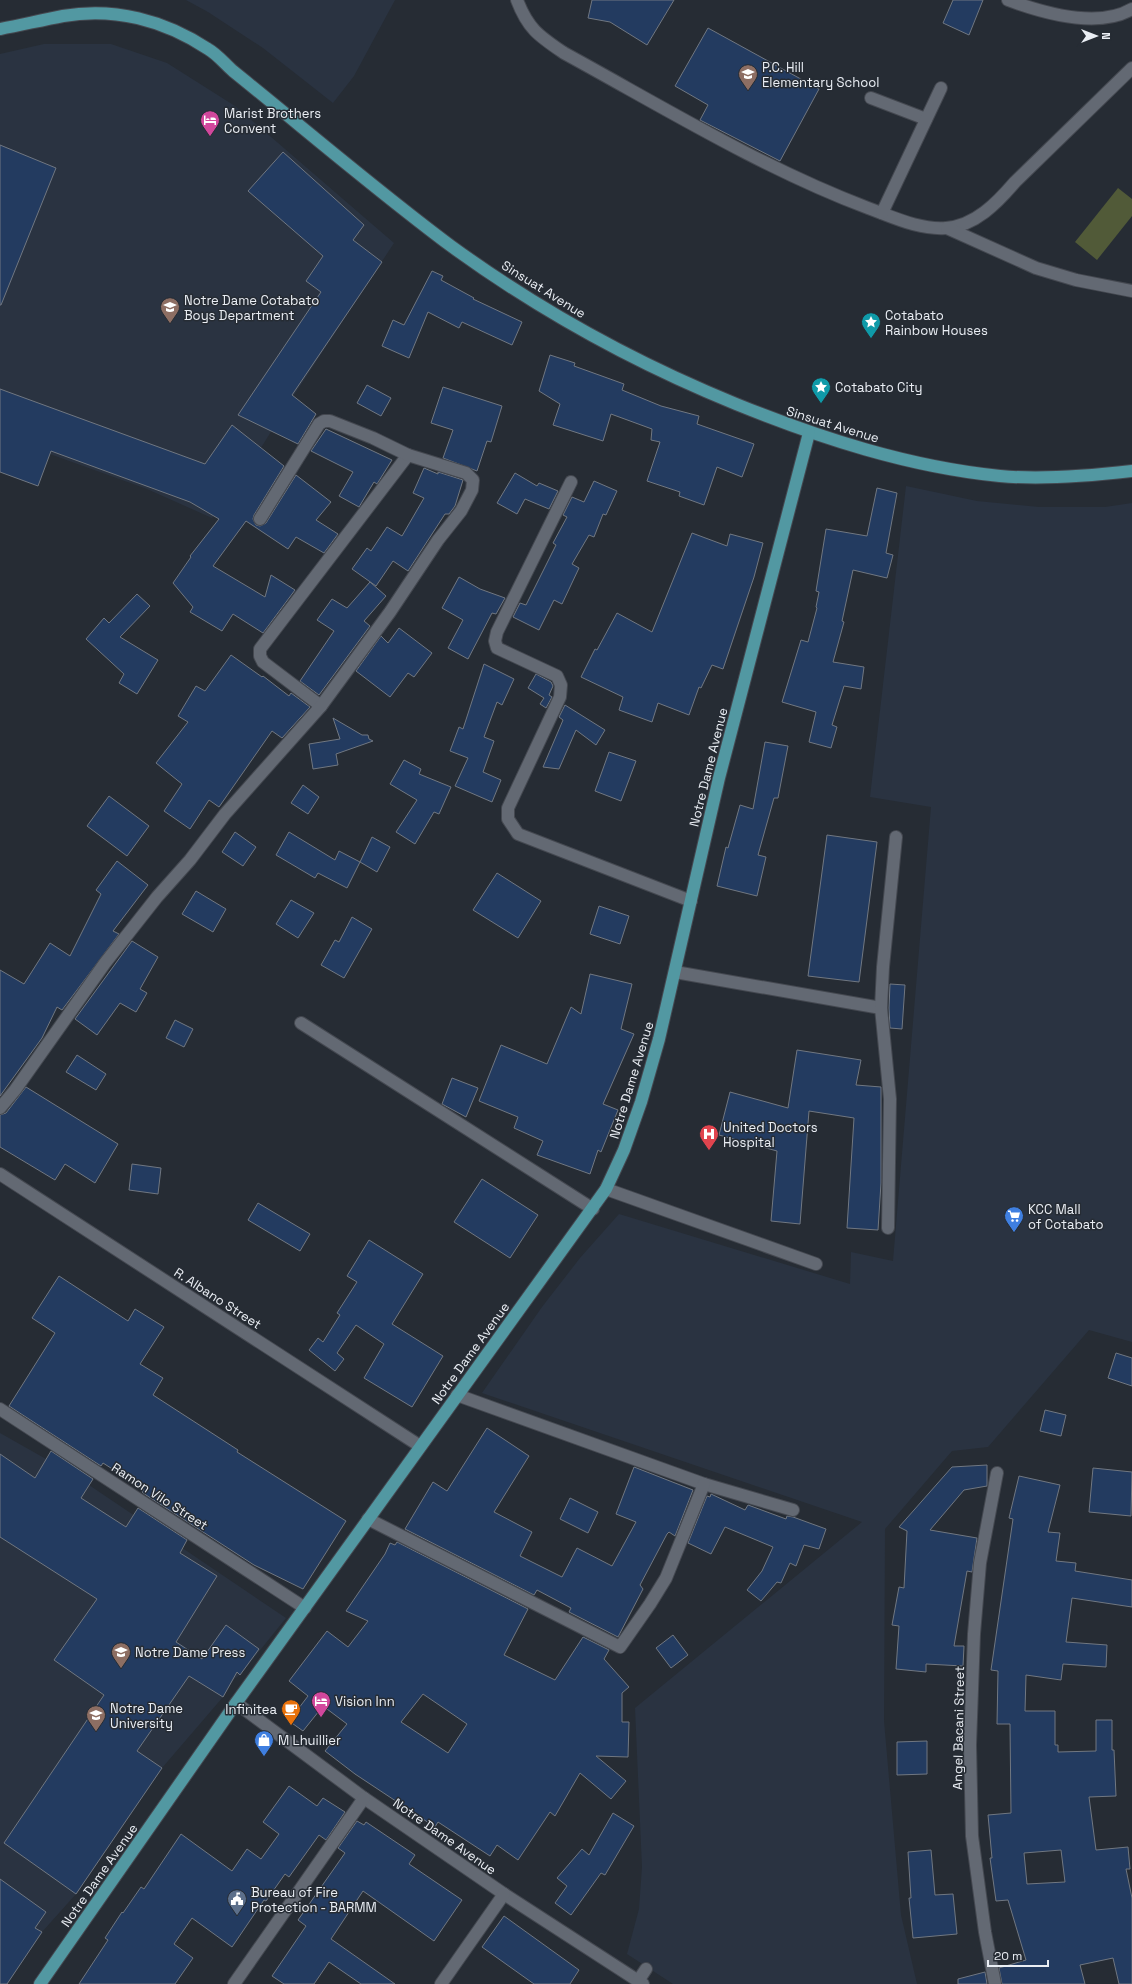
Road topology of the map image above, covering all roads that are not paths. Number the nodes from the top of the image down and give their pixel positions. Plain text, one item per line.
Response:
1 (517, 0) edge
2 (1008, 0) edge
3 (1132, 9) edge
4 (0, 29) edge
5 (1132, 68) edge
6 (941, 88) dead end
7 (871, 98) dead end
8 (926, 119) junction
9 (882, 213) junction
10 (947, 228) junction
11 (1132, 291) edge
12 (809, 433) junction
13 (408, 455) junction
14 (1132, 471) edge
15 (571, 482) dead end
16 (260, 519) dead end
17 (321, 706) junction
18 (896, 837) dead end
19 (691, 901) junction
20 (675, 972) junction
21 (881, 1008) junction
22 (301, 1023) dead end
23 (0, 1108) edge
24 (0, 1174) edge
25 (606, 1189) junction
26 (593, 1209) junction
27 (888, 1228) dead end
28 (816, 1264) dead end
29 (457, 1395) junction
30 (0, 1408) edge
31 (420, 1446) junction
32 (997, 1473) dead end
33 (704, 1484) junction
34 (793, 1510) dead end
35 (368, 1519) junction
36 (305, 1608) junction
37 (236, 1703) junction
38 (364, 1798) junction
39 (504, 1894) junction
40 (646, 1969) dead end
41 (640, 1982) edge
42 (40, 1984) edge
43 (234, 1984) edge
44 (442, 1984) edge
45 (995, 1984) edge

1 - 9 street
2 - 3 street
4 - 12 main road, Sinsuat Avenue
5 - 10 street
6 - 8 street
7 - 8 street
8 - 9 street
9 - 10 street
10 - 11 street
12 - 14 main road, Sinsuat Avenue
12 - 19 main road, Notre Dame Avenue
13 - 16 street
13 - 17 street
13 - 17 street
15 - 19 street
17 - 23 street
18 - 21 street
19 - 20 main road, Notre Dame Avenue
20 - 21 street
20 - 25 main road, Notre Dame Avenue
21 - 27 street
22 - 26 street
24 - 31 street, R. Albano Street
25 - 26 main road, Notre Dame Avenue
25 - 28 street
26 - 29 main road, Notre Dame Avenue
29 - 31 main road, Notre Dame Avenue
29 - 33 street
30 - 36 street, Ramon Vilo Street
31 - 35 main road, Notre Dame Avenue
32 - 45 street, Angel Bacani Street
33 - 34 street
33 - 35 street
35 - 36 main road, Notre Dame Avenue
36 - 37 main road, Notre Dame Avenue
37 - 38 street, Notre Dame Avenue
37 - 42 main road, Notre Dame Avenue
38 - 39 street, Notre Dame Avenue
38 - 43 street
39 - 41 street, Notre Dame Avenue
39 - 44 street
40 - 41 street

